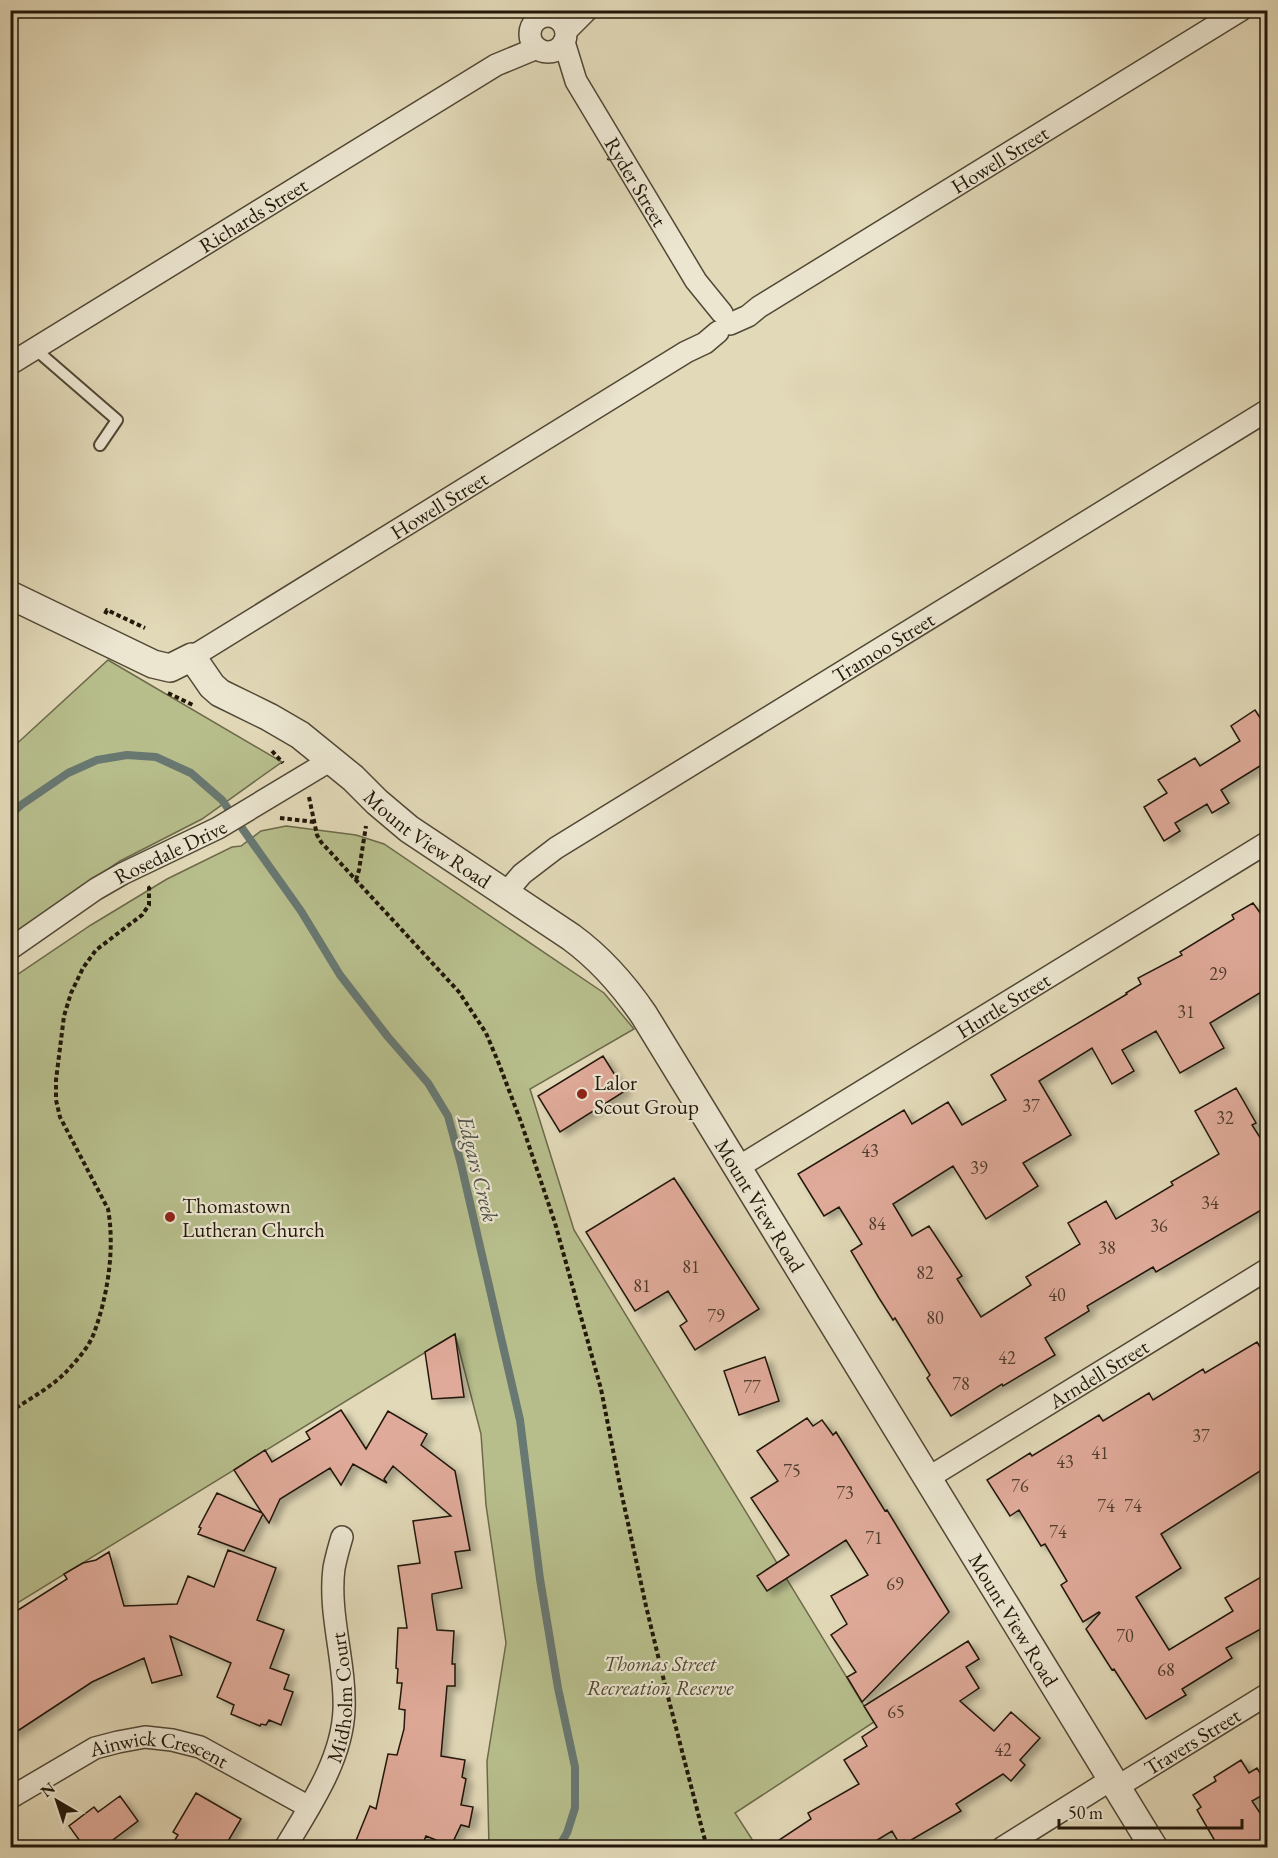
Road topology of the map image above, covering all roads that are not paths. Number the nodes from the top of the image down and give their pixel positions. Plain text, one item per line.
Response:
1 (587, 10) edge
2 (1241, 10) edge
3 (548, 27) edge
4 (720, 321) junction
5 (35, 349) junction
6 (10, 364) edge
7 (1268, 410) edge
8 (100, 445) dead end
9 (10, 595) edge
10 (192, 657) junction
11 (331, 760) junction
12 (1268, 842) edge
13 (505, 894) junction
14 (10, 949) edge
15 (737, 1168) junction
16 (1268, 1269) edge
17 (928, 1478) junction
18 (342, 1537) dead end
19 (1268, 1695) edge
20 (1114, 1783) junction
21 (10, 1798) edge
22 (309, 1807) junction
23 (285, 1848) edge
24 (1002, 1848) edge
25 (1154, 1848) edge

1 - 3 street, Richards Street
2 - 4 street, Howell Street
3 - 4 street, Ryder Street
3 - 5 street, Richards Street
4 - 10 street, Howell Street
5 - 6 street, Richards Street
5 - 8 lane
7 - 13 street, Tramoo Street
9 - 10 street
10 - 11 street, Mount View Road
11 - 13 street, Mount View Road
11 - 14 street, Rosedale Drive
12 - 15 street, Hurtle Street
13 - 15 street, Mount View Road
15 - 17 street, Mount View Road
16 - 17 street, Arndell Street
17 - 20 street, Mount View Road
18 - 22 street, Midholm Court
19 - 20 street, Travers Street
20 - 24 street, Travers Street
20 - 25 street, Mount View Road
21 - 22 street, Ainwick Crescent
22 - 23 street, Midholm Court

